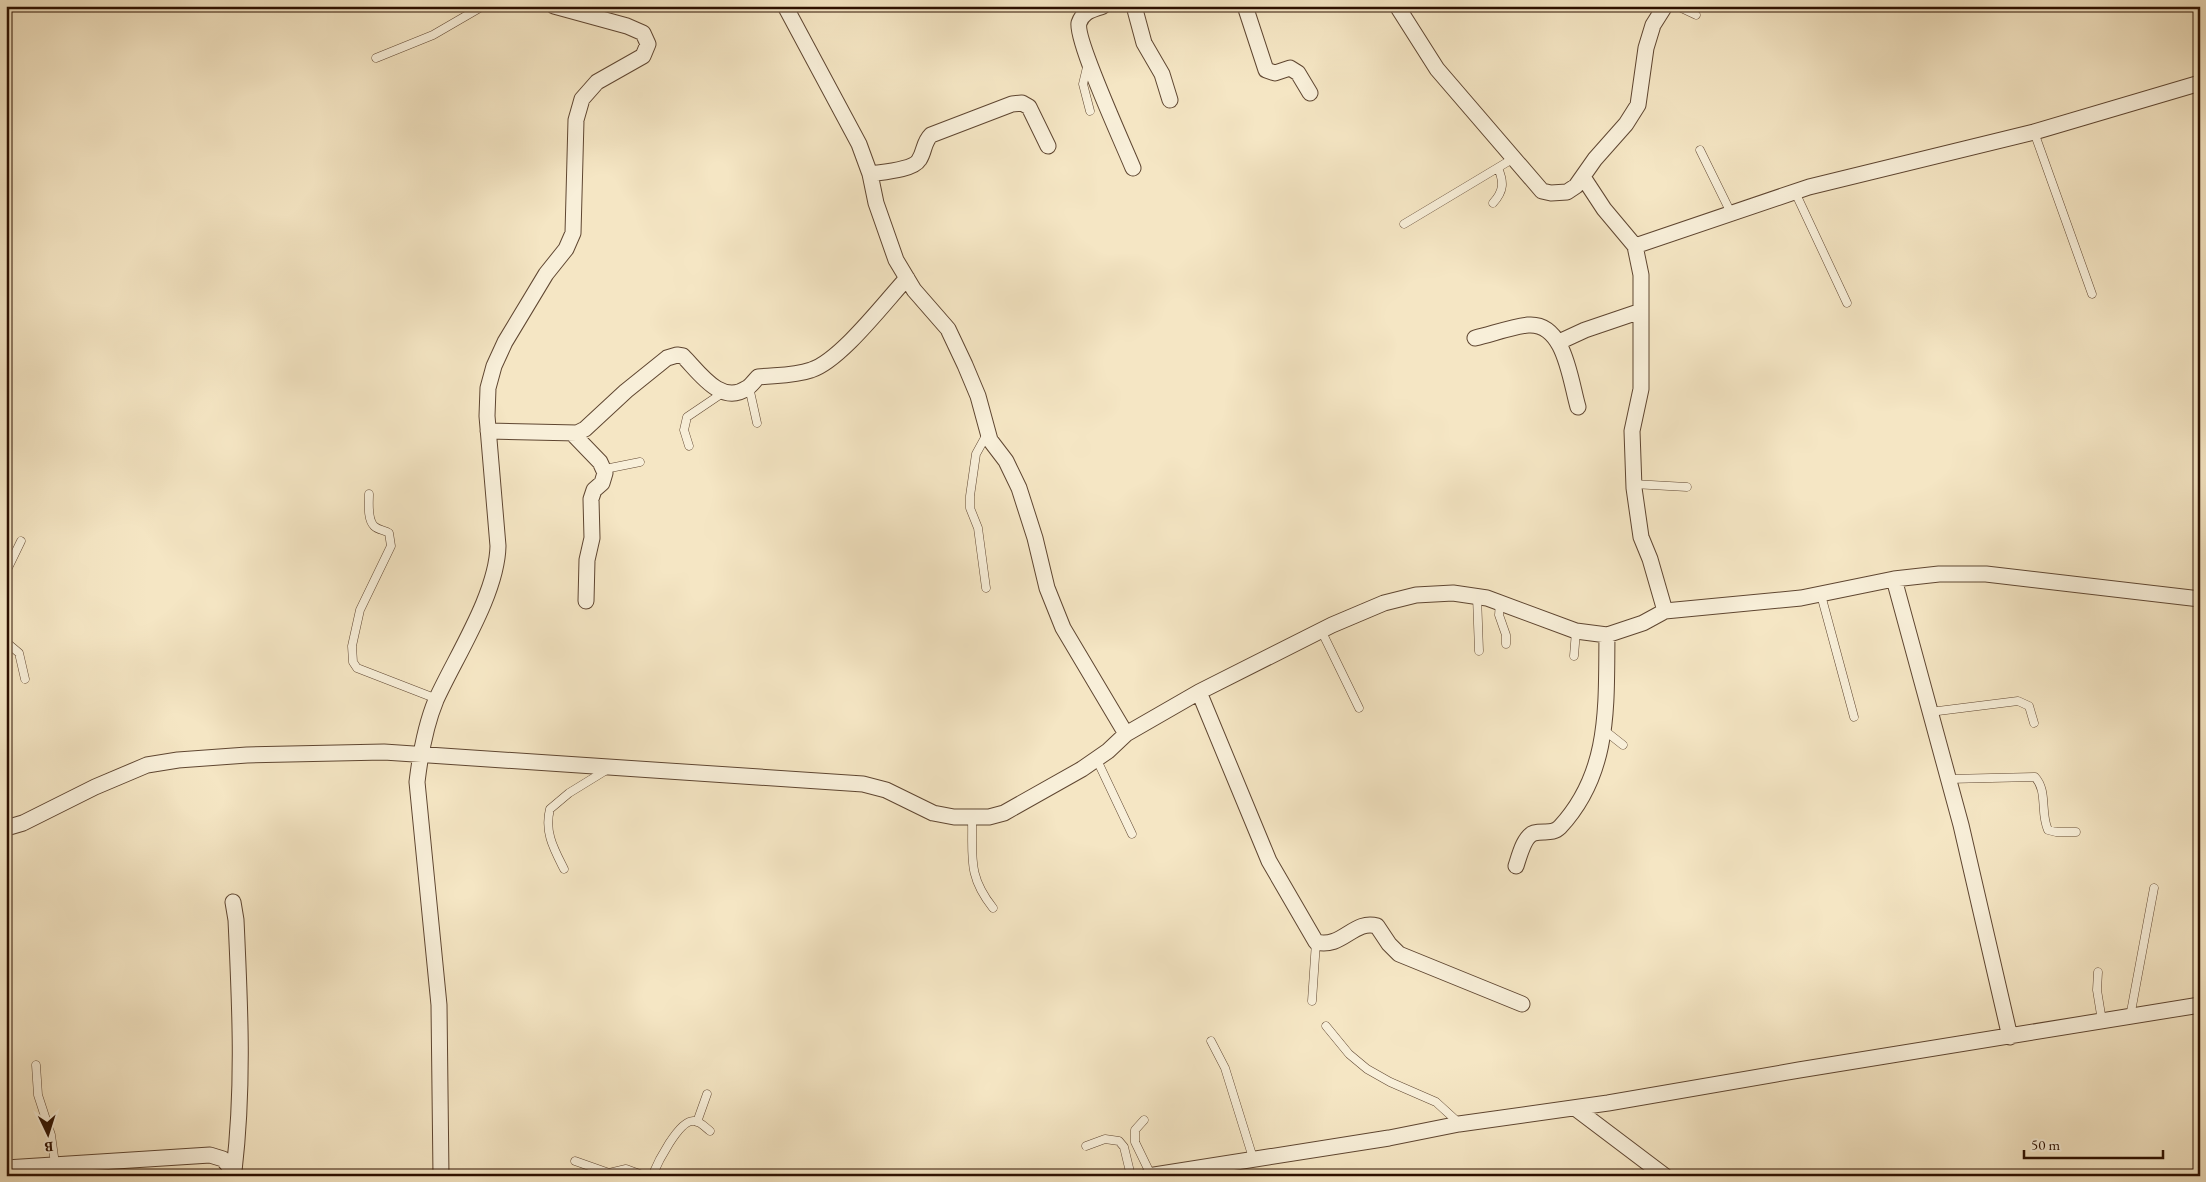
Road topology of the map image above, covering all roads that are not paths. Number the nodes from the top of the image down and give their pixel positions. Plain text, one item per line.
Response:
1 (483, 6) edge
2 (554, 6) edge
3 (785, 6) edge
4 (1103, 6) edge
5 (1134, 6) edge
6 (1245, 6) edge
7 (1397, 6) edge
8 (1665, 6) edge
9 (1677, 6) edge
10 (1696, 15) dead end
11 (376, 58) dead end
12 (1088, 61) junction
13 (2200, 83) edge
14 (1310, 93) dead end
15 (1170, 100) dead end
16 (1090, 111) dead end
17 (2034, 132) junction
18 (1048, 146) dead end
19 (1700, 150) dead end
20 (1514, 158) junction
21 (1133, 168) dead end
22 (1498, 168) junction
23 (870, 174) junction
24 (1583, 177) junction
25 (1795, 192) junction
26 (1493, 203) dead end
27 (1731, 214) junction
28 (1404, 224) dead end
29 (1635, 246) junction
30 (907, 278) junction
31 (2092, 294) dead end
32 (1847, 303) dead end
33 (1641, 311) junction
34 (1475, 338) dead end
35 (1559, 342) junction
36 (749, 387) junction
37 (724, 392) junction
38 (1578, 407) dead end
39 (757, 423) dead end
40 (488, 431) junction
41 (988, 432) junction
42 (572, 433) junction
43 (689, 446) dead end
44 (640, 462) dead end
45 (605, 469) junction
46 (1633, 484) junction
47 (1687, 487) dead end
48 (369, 494) dead end
49 (21, 540) dead end
50 (6, 572) edge
51 (1894, 580) junction
52 (986, 588) dead end
53 (1821, 595) junction
54 (1477, 596) junction
55 (2200, 599) edge
56 (586, 601) dead end
57 (1500, 602) junction
58 (1665, 611) junction
59 (1321, 630) junction
60 (1576, 631) junction
61 (1607, 635) junction
62 (6, 642) edge
63 (1506, 644) dead end
64 (1479, 651) dead end
65 (1574, 656) dead end
66 (25, 679) dead end
67 (1199, 692) junction
68 (437, 699) junction
69 (1359, 708) dead end
70 (1930, 712) junction
71 (1854, 717) dead end
72 (2034, 723) dead end
73 (1604, 730) junction
74 (1126, 734) junction
75 (1623, 745) dead end
76 (422, 754) junction
77 (1096, 760) junction
78 (612, 767) junction
79 (1948, 779) junction
80 (972, 818) junction
81 (6, 828) edge
82 (2076, 832) dead end
83 (1132, 834) dead end
84 (1516, 866) dead end
85 (564, 869) dead end
86 (2154, 888) dead end
87 (233, 902) dead end
88 (993, 908) dead end
89 (1316, 942) junction
90 (2098, 972) dead end
91 (1312, 1001) dead end
92 (1522, 1004) dead end
93 (2200, 1005) edge
94 (2130, 1017) junction
95 (2102, 1021) junction
96 (1326, 1026) dead end
97 (2010, 1036) junction
98 (1211, 1041) dead end
99 (36, 1065) dead end
100 (707, 1094) dead end
101 (1575, 1108) junction
102 (1144, 1120) dead end
103 (697, 1122) junction
104 (1459, 1124) junction
105 (710, 1131) dead end
106 (1086, 1146) dead end
107 (1253, 1158) junction
108 (575, 1161) dead end
109 (55, 1164) junction
110 (15, 1170) edge
111 (236, 1174) edge
112 (1150, 1175) edge
113 (441, 1176) edge
114 (645, 1176) edge
115 (652, 1176) edge
116 (1131, 1176) edge
117 (1665, 1176) edge

1 - 11 lane
2 - 40 street
3 - 23 street
4 - 12 street
5 - 15 street
6 - 14 street
7 - 20 street
8 - 24 street
9 - 10 lane
12 - 16 lane
12 - 21 street
13 - 17 street
17 - 25 street
17 - 31 lane
18 - 23 street
19 - 27 lane
20 - 22 lane
20 - 24 street
22 - 26 lane
22 - 28 lane
23 - 30 street
24 - 29 street
25 - 27 street
25 - 32 lane
27 - 29 street
29 - 33 street
30 - 36 street
30 - 41 street
33 - 35 street
33 - 46 street
34 - 35 street
35 - 38 street
36 - 37 street
36 - 39 lane
37 - 42 street
37 - 43 lane
40 - 42 street
40 - 68 street
41 - 52 lane
41 - 74 street
42 - 45 street
44 - 45 lane
45 - 56 street
46 - 47 lane
46 - 58 street
48 - 68 lane
49 - 50 lane
51 - 53 street
51 - 55 street
51 - 70 street
53 - 58 street
53 - 71 lane
54 - 57 street
54 - 59 street
54 - 64 lane
57 - 60 street
57 - 63 lane
58 - 61 street
59 - 67 street
59 - 69 lane
60 - 61 street
60 - 65 lane
61 - 73 street
62 - 66 lane
67 - 74 street
67 - 89 street
68 - 76 street
70 - 72 lane
70 - 79 street
73 - 75 lane
73 - 84 street
74 - 77 street
76 - 78 street
76 - 81 street
76 - 113 street
77 - 80 street
77 - 83 lane
78 - 80 street
78 - 85 lane
79 - 82 lane
79 - 97 street
80 - 88 lane
86 - 94 lane
87 - 111 street
89 - 91 lane
89 - 92 street
90 - 95 lane
93 - 94 street
94 - 95 street
95 - 97 street
96 - 104 lane
97 - 101 street
98 - 107 lane
99 - 109 lane
100 - 103 lane
101 - 104 street
101 - 117 street
102 - 112 lane
103 - 105 lane
103 - 115 lane
104 - 107 street
106 - 116 lane
107 - 112 street
108 - 114 lane
109 - 110 street
109 - 111 street

